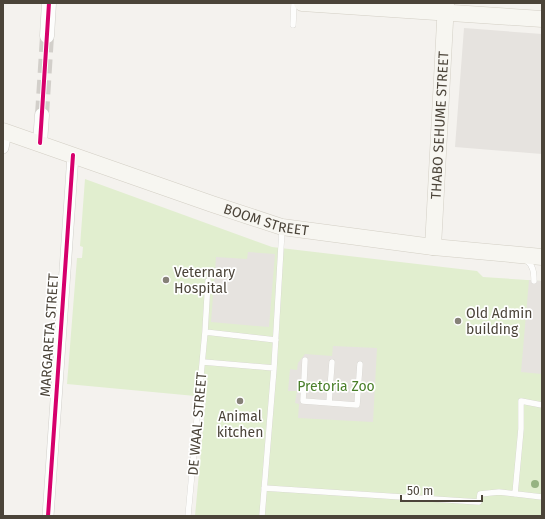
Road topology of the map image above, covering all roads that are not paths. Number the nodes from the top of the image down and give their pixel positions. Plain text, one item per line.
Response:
1 (49, 3) edge
2 (294, 3) edge
3 (302, 3) edge
4 (445, 8) edge
5 (542, 19) edge
6 (293, 25) dead end
7 (47, 36) tunnel mouth
8 (42, 114) tunnel mouth
9 (4, 137) edge
10 (40, 144) junction
11 (73, 155) junction
12 (282, 227) junction
13 (433, 247) junction
14 (519, 255) junction
15 (542, 257) edge
16 (534, 280) dead end
17 (208, 281) dead end
18 (206, 332) junction
19 (276, 340) junction
20 (305, 360) dead end
21 (203, 362) junction
22 (332, 362) dead end
23 (360, 364) dead end
24 (274, 368) junction
25 (329, 403) junction
26 (542, 405) edge
27 (264, 488) junction
28 (515, 494) junction
29 (542, 497) edge
30 (48, 516) edge
31 (188, 516) edge
32 (262, 516) edge

1 - 7 street
2 - 6 lane
3 - 4 main road
4 - 5 main road
4 - 13 main road, THABO SEHUME STREET
8 - 10 street
9 - 10 main road, BOOM STREET
10 - 11 main road, BOOM STREET
11 - 12 main road, BOOM STREET
11 - 30 street, MARGARETA STREET
12 - 13 main road, BOOM STREET
12 - 19 lane
13 - 14 main road, BOOM STREET
14 - 15 main road, BOOM STREET
14 - 16 lane
17 - 18 lane, DE WAAL STREET
18 - 19 lane
18 - 21 lane, DE WAAL STREET
19 - 24 lane
20 - 25 lane
21 - 24 lane
21 - 31 lane, DE WAAL STREET
22 - 25 lane
23 - 25 lane
24 - 27 lane
26 - 28 lane
27 - 28 lane
27 - 32 lane
28 - 29 lane

